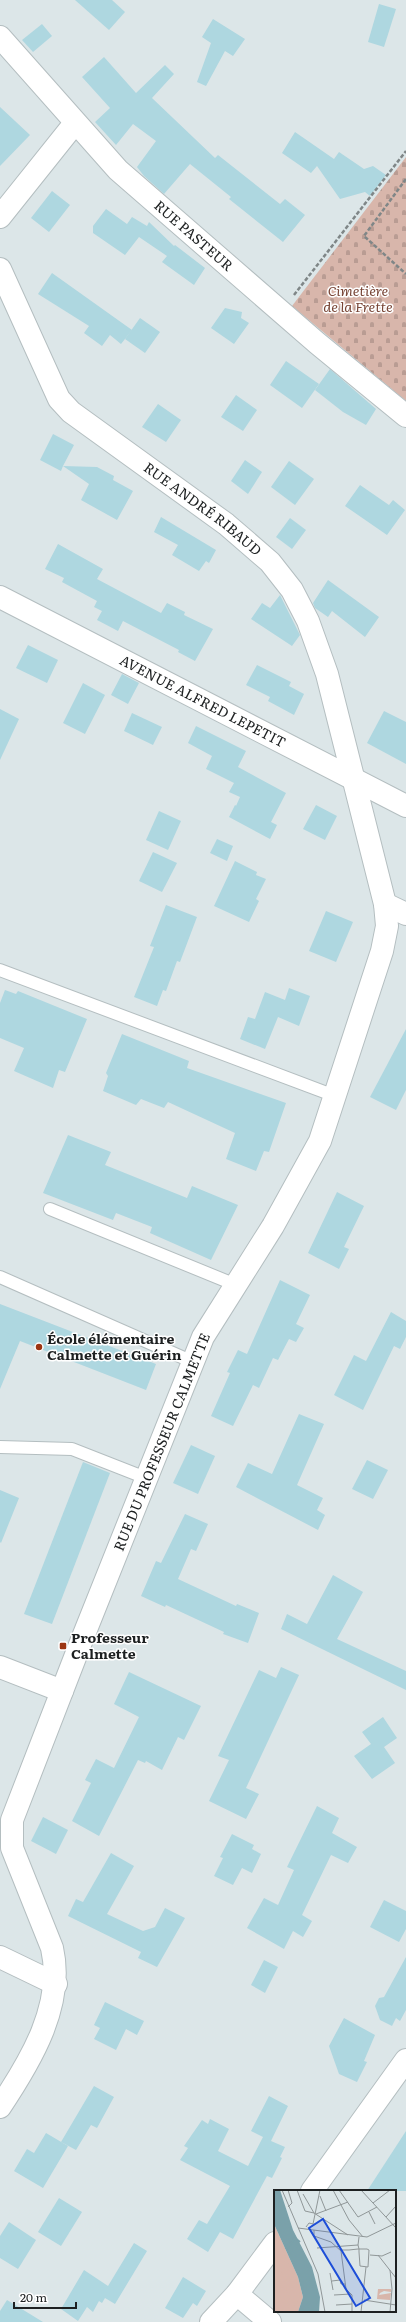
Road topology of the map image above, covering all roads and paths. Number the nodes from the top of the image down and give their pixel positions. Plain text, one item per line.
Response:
1 (0, 37) edge
2 (75, 123) junction
3 (406, 151) edge
4 (406, 179) edge
5 (0, 217) edge
6 (0, 269) edge
7 (406, 274) edge
8 (282, 311) junction
9 (406, 416) edge
10 (0, 597) edge
11 (356, 780) junction
12 (406, 806) edge
13 (385, 904) junction
14 (406, 914) edge
15 (0, 970) edge
16 (335, 1096) junction
17 (50, 1209) dead end
18 (0, 1277) edge
19 (236, 1285) junction
20 (193, 1362) junction
21 (0, 1447) edge
22 (146, 1478) junction
23 (0, 1667) edge
24 (62, 1691) junction
25 (0, 1957) edge
26 (56, 1984) junction
27 (406, 2060) edge
28 (0, 2108) edge
29 (313, 2190) edge
30 (274, 2244) edge
31 (238, 2294) junction
32 (211, 2322) edge
33 (270, 2322) edge

1 - 2 street, RUE PASTEUR
2 - 5 street
2 - 8 street, RUE PASTEUR
3 - 8 path
4 - 7 path
6 - 11 street, RUE ANDRÉ RIBAUD
8 - 9 street, RUE PASTEUR
10 - 11 street, AVENUE ALFRED LEPETIT
11 - 12 street, AVENUE ALFRED LEPETIT
11 - 13 street, RUE DU PROFESSEUR CALMETTE
13 - 14 street
13 - 16 street, RUE DU PROFESSEUR CALMETTE
15 - 16 lane
16 - 19 street, RUE DU PROFESSEUR CALMETTE
17 - 19 lane
18 - 20 lane
19 - 20 street, RUE DU PROFESSEUR CALMETTE
20 - 22 street, RUE DU PROFESSEUR CALMETTE
21 - 22 lane
22 - 24 street, RUE DU PROFESSEUR CALMETTE
23 - 24 street
24 - 26 street, RUE DU PROFESSEUR CALMETTE
25 - 26 street
26 - 28 street, RUE DU PROFESSEUR CALMETTE
27 - 29 street
30 - 31 street
31 - 32 street
31 - 33 street

